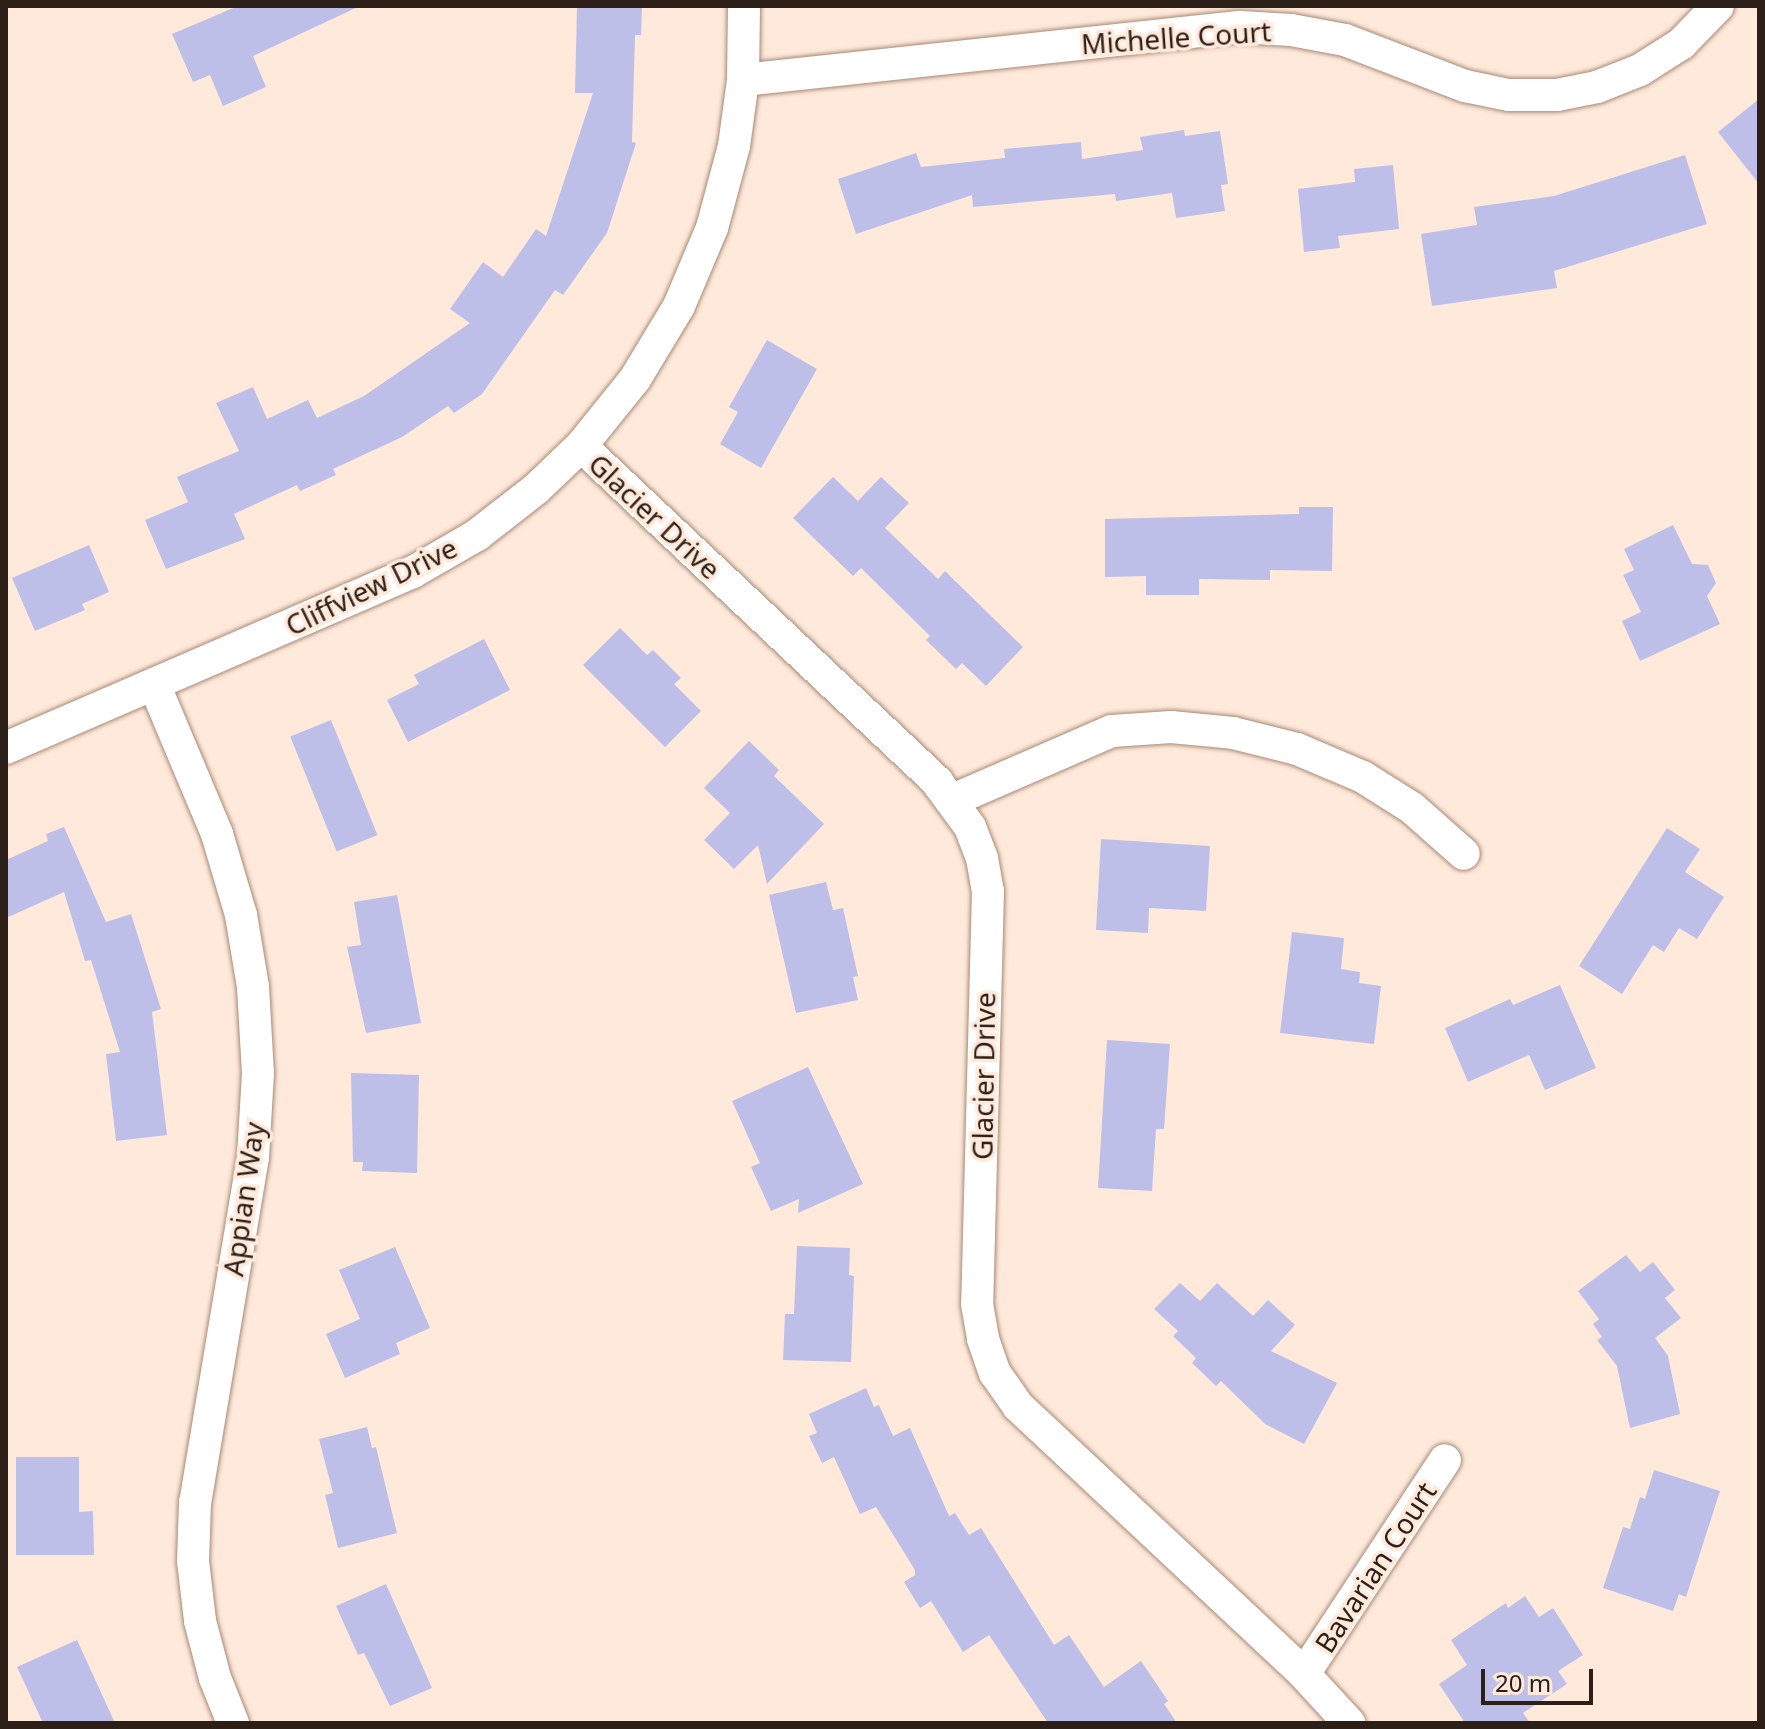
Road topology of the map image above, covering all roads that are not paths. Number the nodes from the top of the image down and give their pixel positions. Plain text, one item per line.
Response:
1 (744, 6) edge
2 (1718, 6) edge
3 (743, 80) junction
4 (581, 446) junction
5 (154, 684) junction
6 (6, 748) edge
7 (953, 800) junction
8 (1464, 854) dead end
9 (1445, 1460) dead end
10 (1304, 1674) junction
11 (233, 1723) edge
12 (1349, 1723) edge

1 - 3 street, Cliffview Drive
2 - 3 street, Michelle Court
3 - 4 street, Cliffview Drive
4 - 5 street, Cliffview Drive
4 - 7 street, Glacier Drive
5 - 6 street, Cliffview Drive
5 - 11 street, Appian Way
7 - 8 street
7 - 10 street, Glacier Drive
9 - 10 street, Bavarian Court
10 - 12 street, Glacier Drive

